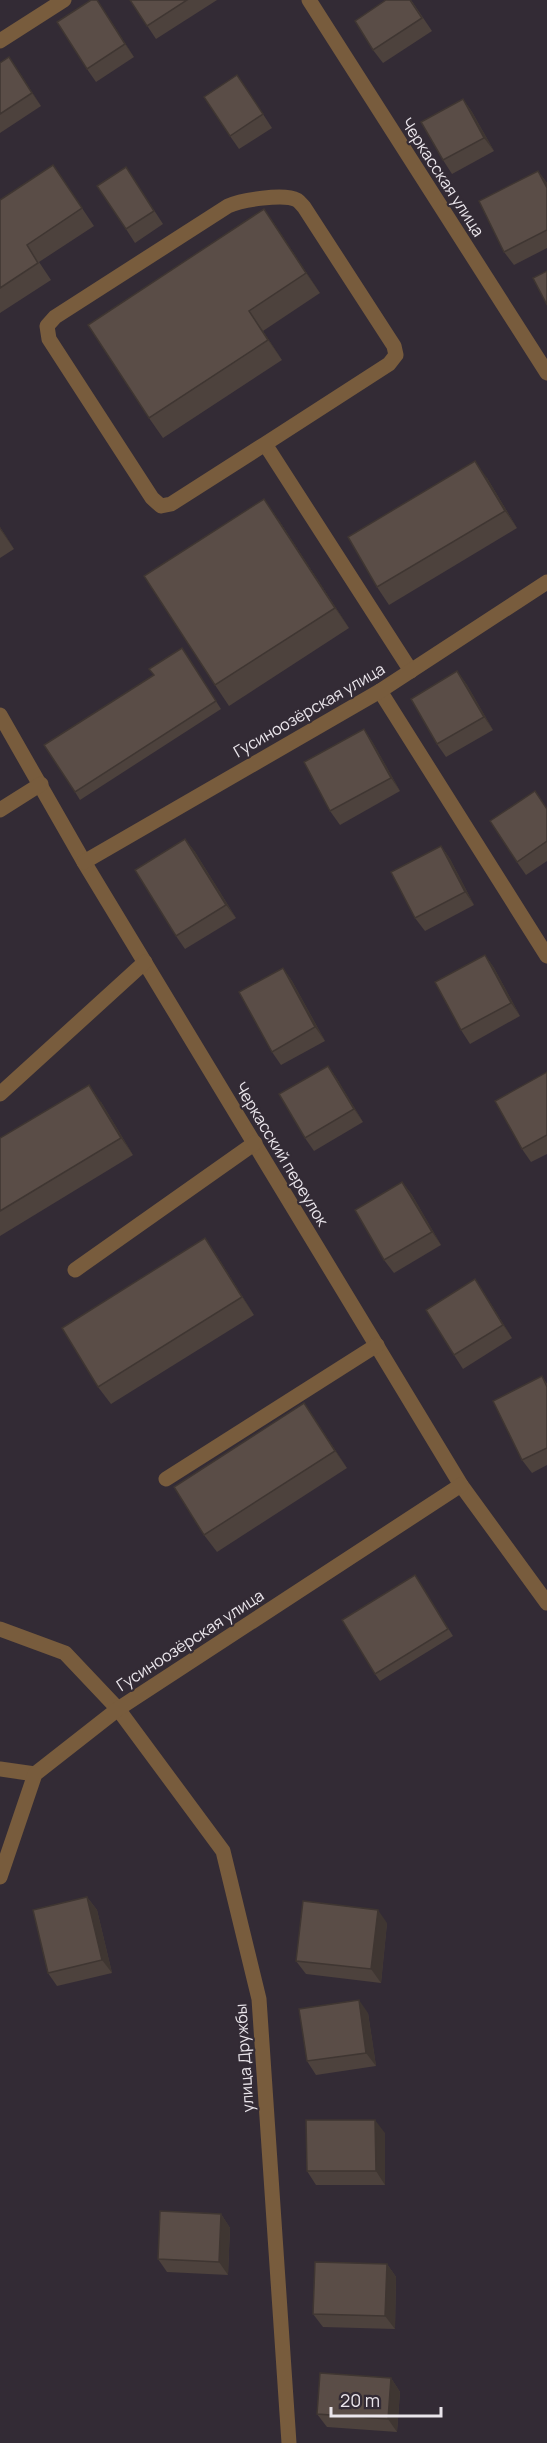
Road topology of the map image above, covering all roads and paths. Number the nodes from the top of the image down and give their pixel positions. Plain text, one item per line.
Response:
1 (64, 0) edge
2 (309, 0) edge
3 (0, 41) edge
4 (547, 373) edge
5 (265, 444) junction
6 (547, 582) edge
7 (411, 671) junction
8 (380, 691) junction
9 (0, 715) edge
10 (41, 784) junction
11 (0, 810) edge
12 (84, 862) junction
13 (547, 956) edge
14 (145, 962) junction
15 (0, 1094) edge
16 (255, 1143) junction
17 (75, 1270) dead end
18 (376, 1345) junction
19 (166, 1479) dead end
20 (461, 1485) junction
21 (547, 1603) edge
22 (3, 1629) edge
23 (118, 1709) junction
24 (0, 1769) edge
25 (35, 1774) junction
26 (0, 1876) edge
27 (289, 2443) edge

1 - 3 street
2 - 4 street, Черкасская улица
5 - 5 street
5 - 7 street
6 - 7 street, Гусиноозёрская улица
7 - 8 street, Гусиноозёрская улица
8 - 12 street, Гусиноозёрская улица
8 - 13 street
9 - 10 street, Черкасский переулок
10 - 11 street
10 - 12 street, Черкасский переулок
12 - 14 street, Черкасский переулок
14 - 15 street
14 - 16 street, Черкасский переулок
16 - 17 street
16 - 18 street, Черкасский переулок
18 - 19 street
18 - 20 street, Черкасский переулок
20 - 21 street, Черкасский переулок
20 - 23 street, Гусиноозёрская улица
22 - 23 street, улица Дружбы
23 - 25 street, Гусиноозёрская улица
23 - 27 street, улица Дружбы
24 - 25 street
25 - 26 street

